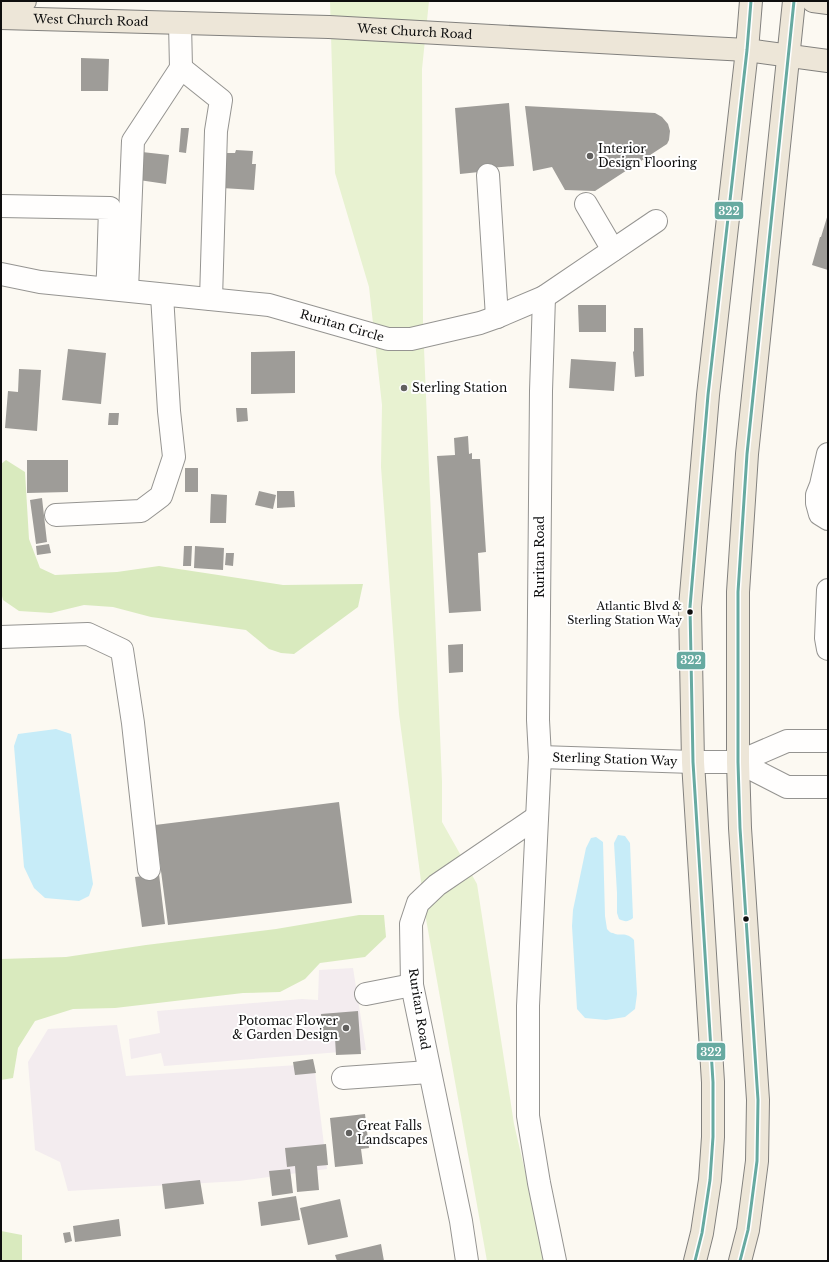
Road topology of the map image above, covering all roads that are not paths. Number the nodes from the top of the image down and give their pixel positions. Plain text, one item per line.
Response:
1 (25, 1) edge
2 (751, 1) edge
3 (794, 1) edge
4 (813, 1) edge
5 (1, 3) edge
6 (828, 3) edge
7 (1, 18) edge
8 (180, 23) junction
9 (747, 50) junction
10 (789, 56) junction
11 (828, 61) edge
12 (181, 68) junction
13 (488, 175) dead end
14 (586, 204) dead end
15 (1, 206) edge
16 (656, 221) dead end
17 (613, 250) junction
18 (1, 274) edge
19 (117, 289) junction
20 (162, 295) junction
21 (544, 297) junction
22 (211, 299) junction
23 (497, 317) junction
24 (827, 463) edge
25 (56, 515) dead end
26 (828, 519) edge
27 (828, 590) edge
28 (1, 638) edge
29 (828, 649) edge
30 (828, 741) edge
31 (540, 757) junction
32 (693, 762) junction
33 (738, 762) junction
34 (828, 787) edge
35 (538, 817) junction
36 (149, 869) dead end
37 (412, 985) junction
38 (366, 994) dead end
39 (429, 1072) junction
40 (343, 1078) dead end
41 (467, 1261) edge
42 (555, 1261) edge
43 (695, 1261) edge
44 (740, 1261) edge

1 - 5 main road
2 - 9 main road
3 - 10 main road
4 - 6 main road
7 - 8 main road, West Church Road
8 - 9 main road, West Church Road
8 - 12 street
9 - 10 main road, West Church Road
9 - 32 main road
10 - 11 main road, West Church Road
10 - 33 main road
12 - 19 street
12 - 22 street
13 - 23 street
14 - 17 street
15 - 19 street
16 - 17 street, Ruritan Circle
17 - 21 street, Ruritan Circle
18 - 19 street, Ruritan Circle
19 - 20 street, Ruritan Circle
20 - 22 street, Ruritan Circle
20 - 25 street
21 - 23 street, Ruritan Circle
21 - 31 street, Ruritan Road
22 - 23 street, Ruritan Circle
24 - 26 street
27 - 29 street
28 - 36 street
30 - 33 street
31 - 32 street, Sterling Station Way
31 - 35 street, Ruritan Road
32 - 33 street, Sterling Station Way
32 - 43 main road
33 - 34 street
33 - 44 main road
35 - 37 street, Ruritan Road
35 - 42 street, Ruritan Road
37 - 38 street
37 - 39 street, Ruritan Road
39 - 40 street
39 - 41 street, Ruritan Road

